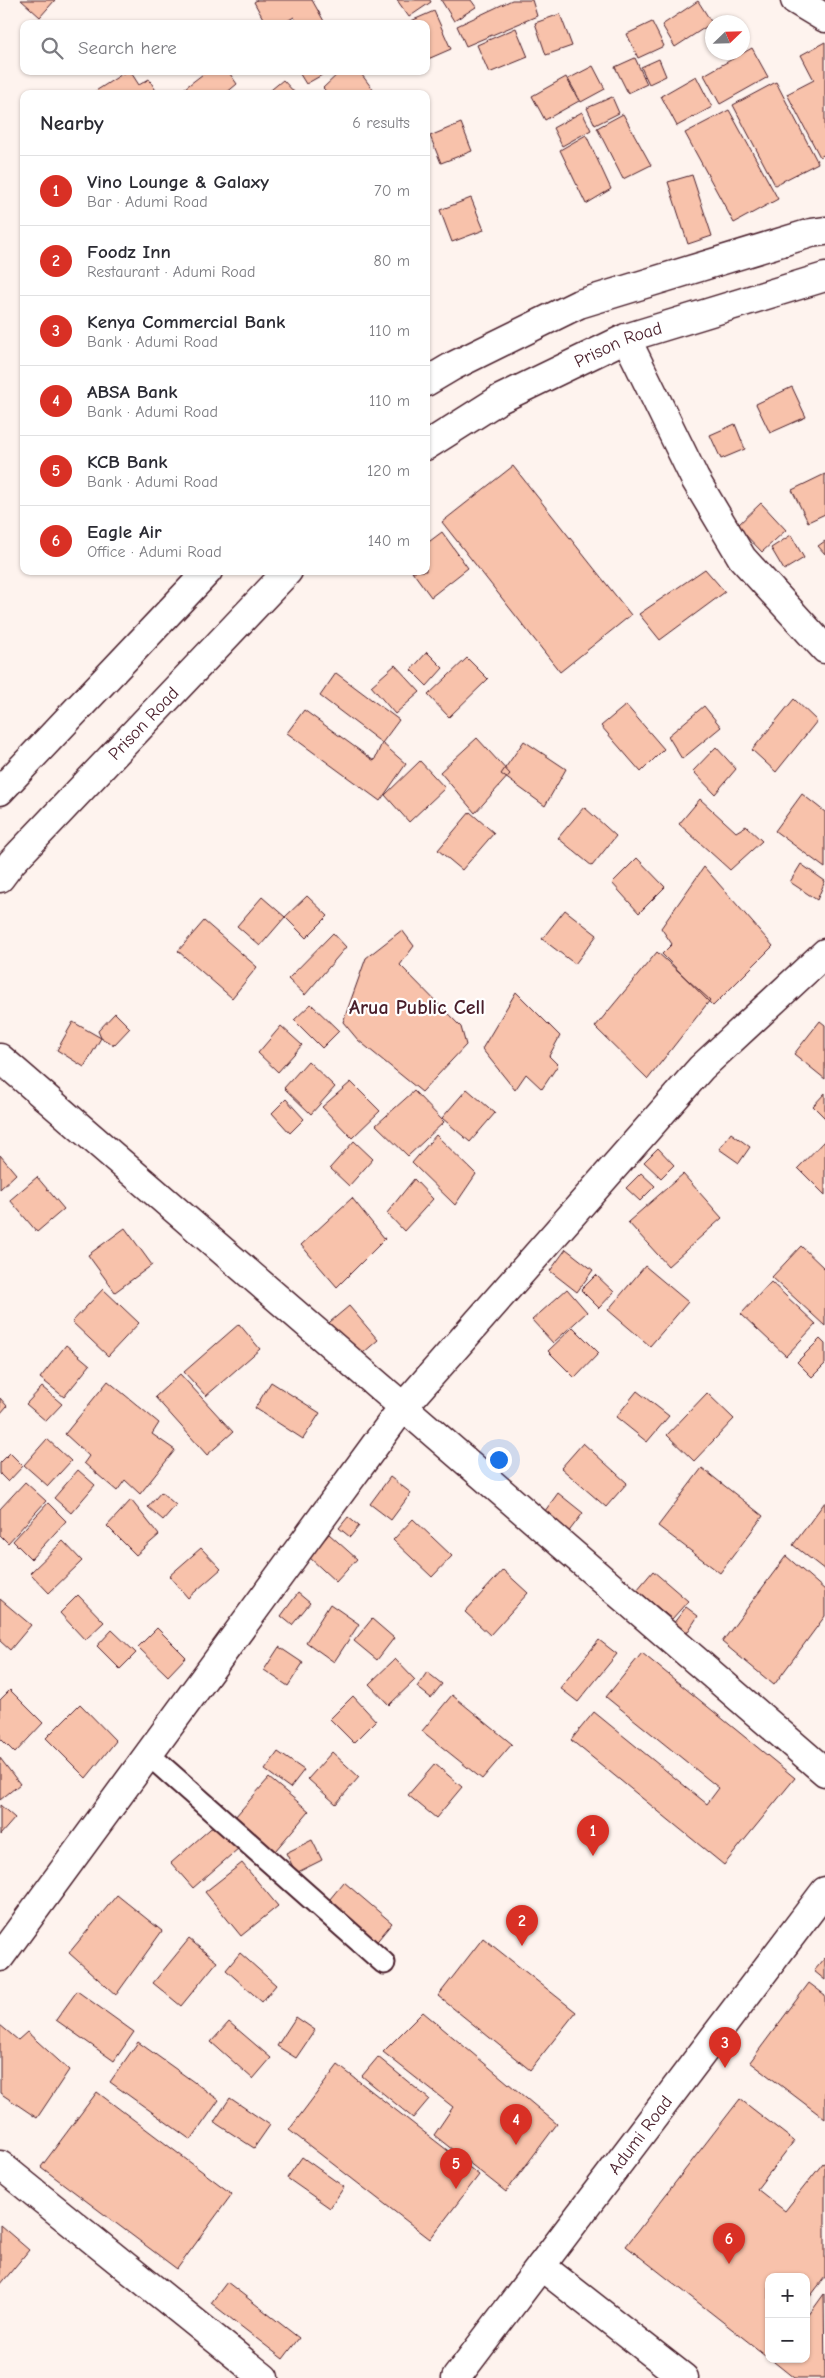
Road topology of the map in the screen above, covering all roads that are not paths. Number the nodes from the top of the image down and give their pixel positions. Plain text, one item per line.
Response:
1 (795, 0) edge
2 (825, 18) edge
3 (825, 231) edge
4 (825, 277) edge
5 (626, 338) junction
6 (430, 380) edge
7 (430, 443) edge
8 (204, 575) edge
9 (284, 575) edge
10 (825, 649) edge
11 (0, 790) edge
12 (0, 878) edge
13 (825, 953) edge
14 (0, 1058) edge
15 (403, 1407) junction
16 (148, 1754) junction
17 (825, 1772) edge
18 (825, 1891) edge
19 (0, 1957) edge
20 (384, 1963) dead end
21 (0, 2165) edge
22 (541, 2266) junction
23 (264, 2378) edge
24 (456, 2378) edge
25 (684, 2378) edge

1 - 2 street
3 - 6 street
4 - 5 street, Prison Road
5 - 7 street, Prison Road
5 - 10 street
8 - 11 street
9 - 12 street, Prison Road
13 - 15 street
14 - 15 street
15 - 16 street
15 - 17 street
16 - 19 street
16 - 20 lane
18 - 22 street, Adumi Road
21 - 23 street
22 - 24 street, Adumi Road
22 - 25 street

